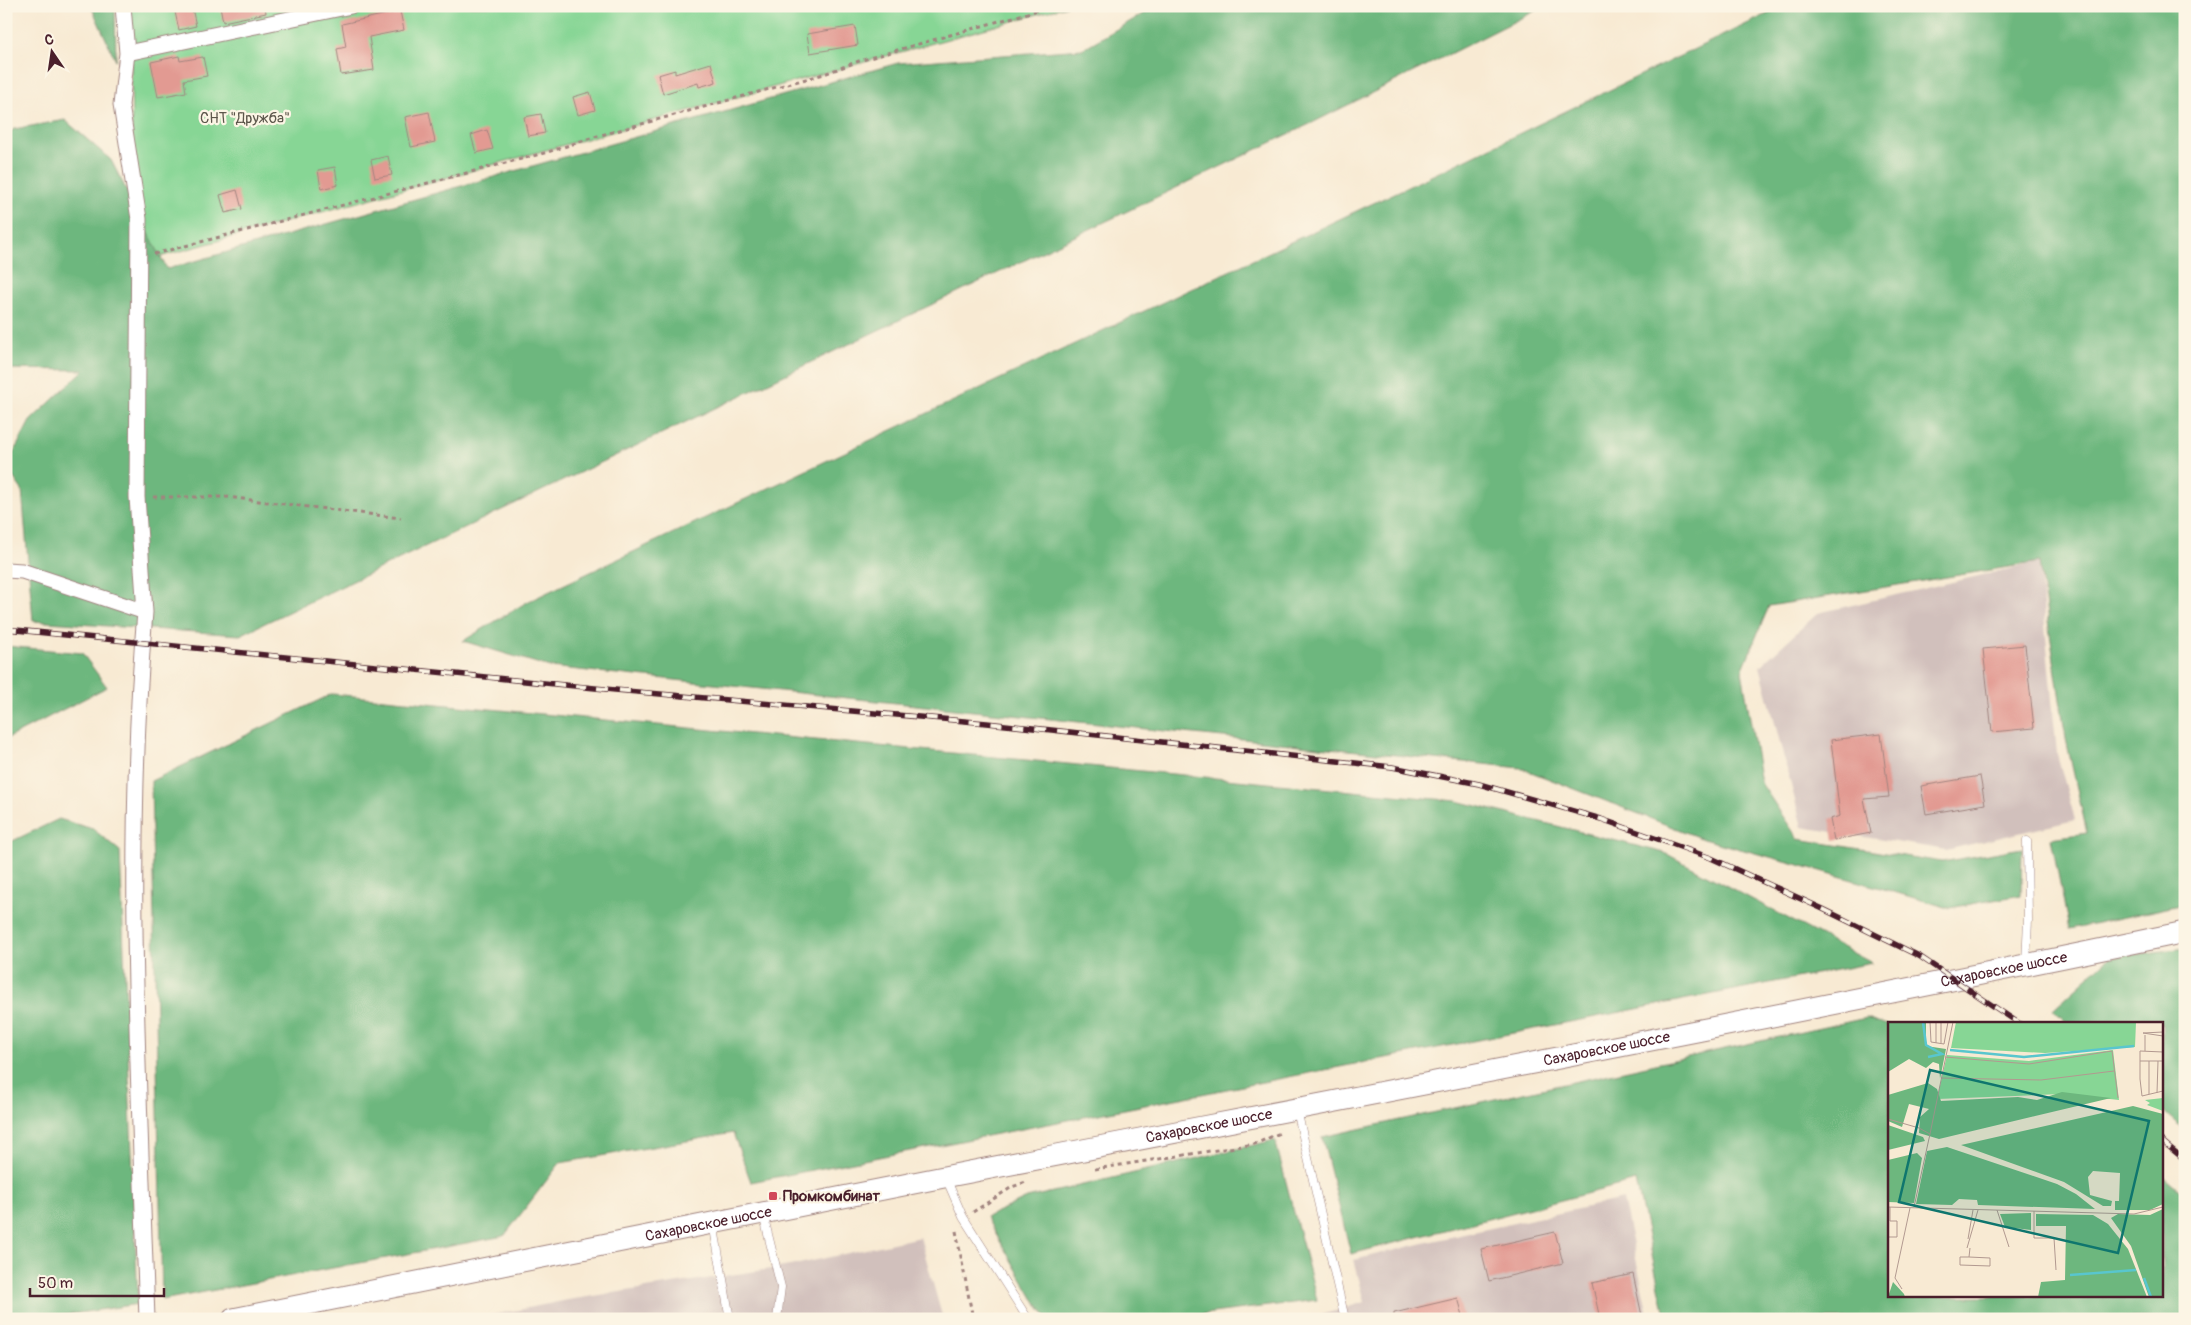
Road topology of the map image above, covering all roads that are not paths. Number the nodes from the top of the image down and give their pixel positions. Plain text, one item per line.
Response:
1 (123, 6) edge
2 (351, 6) edge
3 (127, 52) junction
4 (6, 570) edge
5 (145, 612) junction
6 (2026, 840) dead end
7 (2185, 932) edge
8 (2026, 965) junction
9 (1299, 1117) junction
10 (946, 1177) junction
11 (763, 1214) junction
12 (714, 1224) junction
13 (147, 1319) edge
14 (233, 1319) edge
15 (730, 1319) edge
16 (777, 1319) edge
17 (1028, 1319) edge
18 (1345, 1319) edge

1 - 3 street
2 - 3 street
3 - 5 street
4 - 5 street
5 - 13 street
6 - 8 lane
7 - 8 main road, Сахаровское шоссе
8 - 9 main road, Сахаровское шоссе
9 - 10 main road, Сахаровское шоссе
9 - 18 lane
10 - 11 main road, Сахаровское шоссе
10 - 17 lane
11 - 12 main road, Сахаровское шоссе
11 - 16 lane
12 - 14 main road, Сахаровское шоссе
12 - 15 lane

